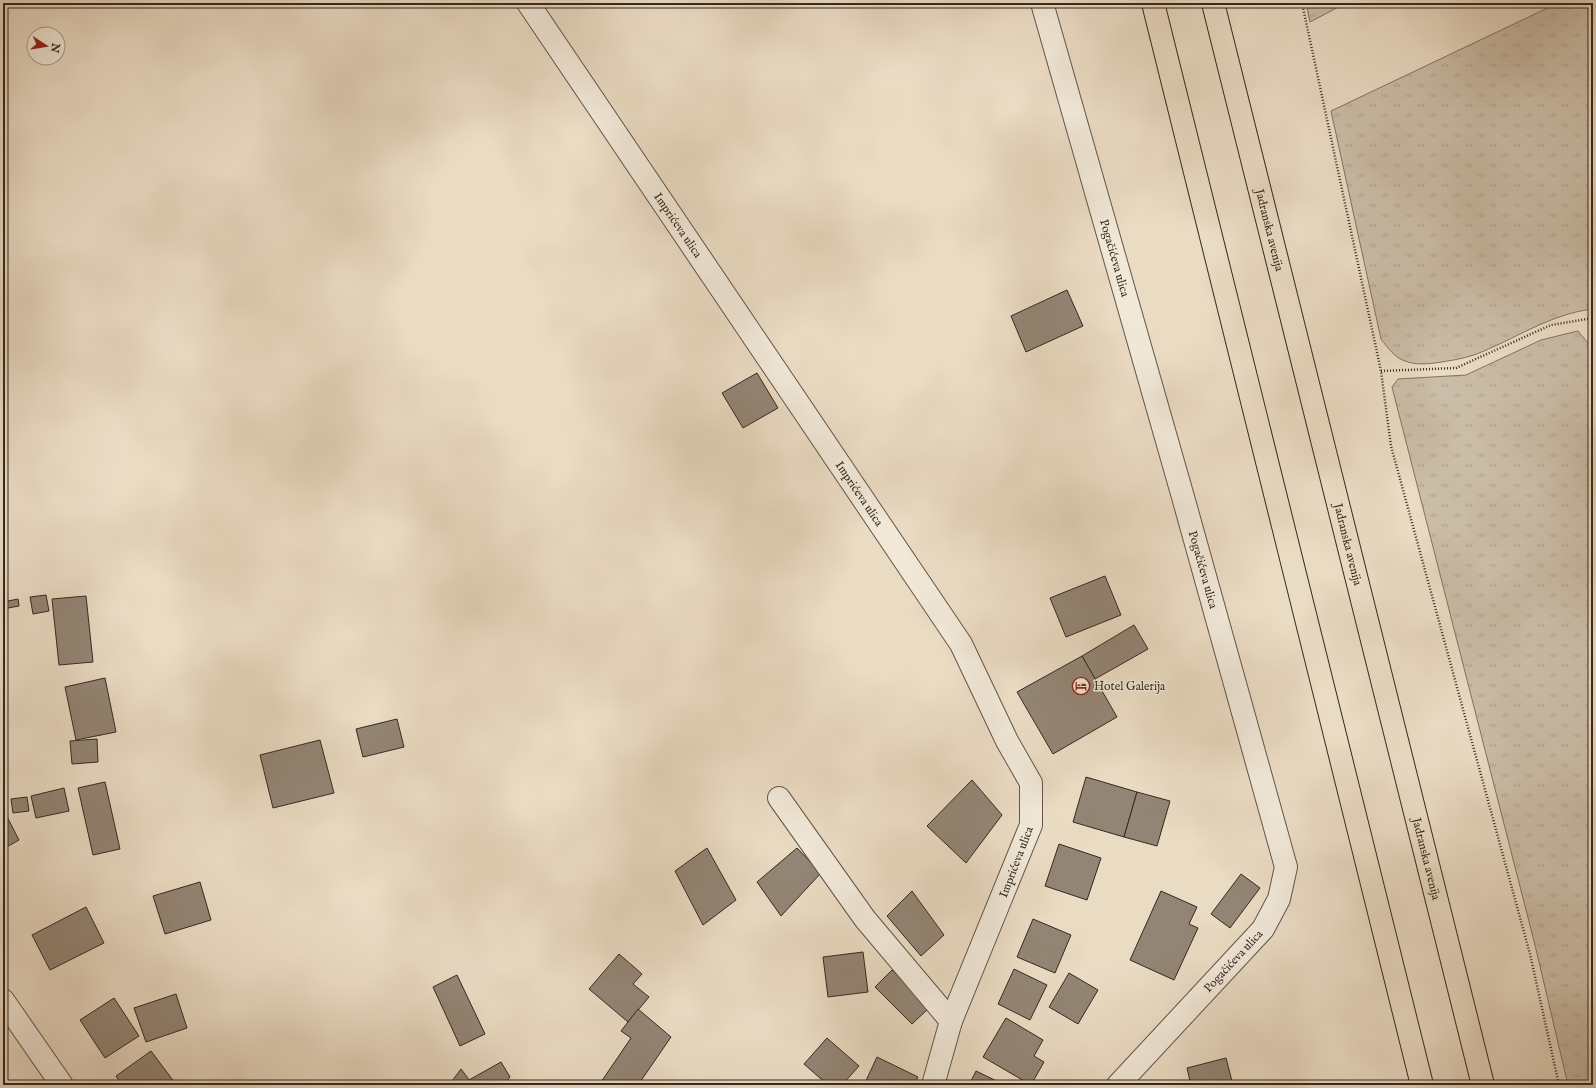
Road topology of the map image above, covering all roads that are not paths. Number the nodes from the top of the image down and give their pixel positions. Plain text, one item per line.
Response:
1 (528, 3) edge
2 (1042, 3) edge
3 (1153, 3) edge
4 (1213, 3) edge
5 (779, 798) dead end
6 (3, 1000) edge
7 (951, 1021) junction
8 (62, 1085) edge
9 (933, 1085) edge
10 (1119, 1085) edge
11 (1422, 1085) edge
12 (1483, 1085) edge

1 - 7 street, Imprićeva ulica
2 - 10 street, Pogačićeva ulica
3 - 11 main road
4 - 12 main road, Jadranska avenija
5 - 7 street
6 - 8 street
7 - 9 street, Imprićeva ulica

